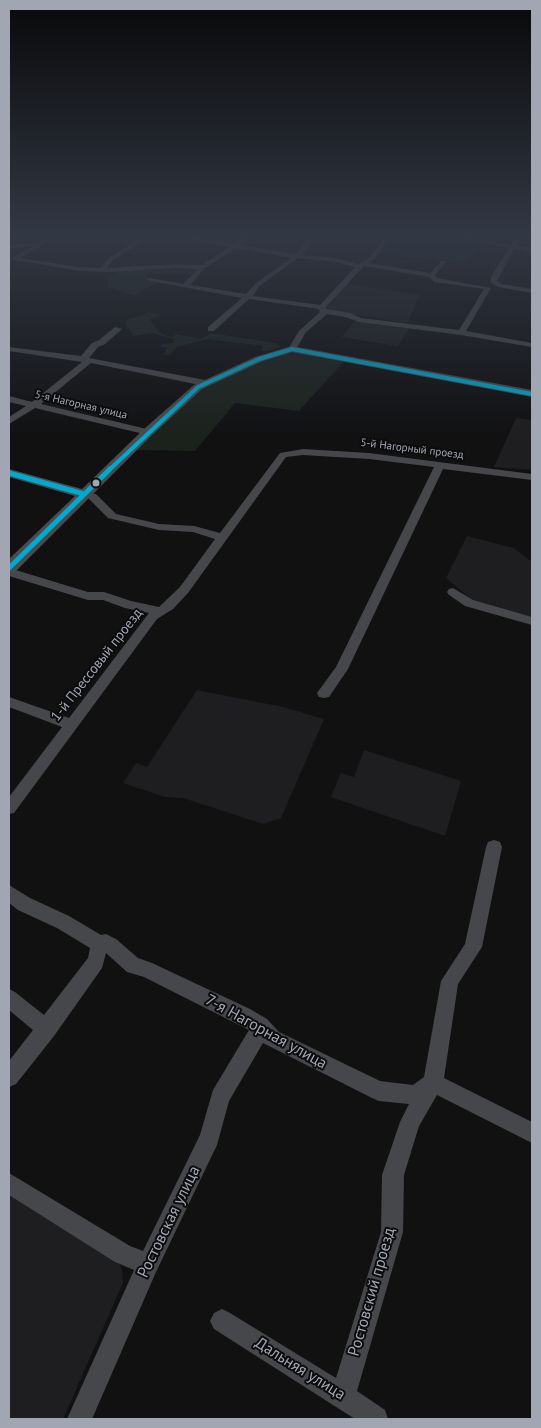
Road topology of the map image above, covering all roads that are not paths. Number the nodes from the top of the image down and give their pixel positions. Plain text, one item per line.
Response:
1 (238, 305) edge
2 (298, 305) edge
3 (327, 305) edge
4 (480, 305) edge
5 (323, 309) junction
6 (118, 329) dead end
7 (211, 329) dead end
8 (461, 333) junction
9 (532, 345) edge
10 (9, 349) edge
11 (292, 349) junction
12 (86, 359) junction
13 (205, 383) junction
14 (532, 394) edge
15 (9, 399) edge
16 (32, 405) junction
17 (9, 421) edge
18 (148, 432) junction
19 (288, 454) joint
20 (440, 465) junction
21 (9, 473) edge
22 (532, 477) edge
23 (84, 494) junction
24 (223, 538) junction
25 (9, 570) edge
26 (453, 592) dead end
27 (159, 611) junction
28 (532, 621) edge
29 (324, 693) dead end
30 (9, 702) edge
31 (70, 724) junction
32 (9, 808) edge
33 (494, 848) dead end
34 (9, 893) edge
35 (99, 944) junction
36 (9, 998) edge
37 (260, 1026) junction
38 (46, 1029) junction
39 (9, 1077) edge
40 (433, 1083) junction
41 (532, 1133) edge
42 (9, 1183) edge
43 (148, 1264) junction
44 (222, 1321) dead end
45 (343, 1396) junction
46 (79, 1419) edge
47 (376, 1419) edge

1 - 7 street
2 - 5 street
3 - 5 street
4 - 8 street
5 - 8 street
5 - 11 street
6 - 12 street
8 - 9 street
10 - 12 street
11 - 13 street
11 - 14 street
12 - 13 street
12 - 16 street
13 - 18 street
15 - 16 street, 5-я Нагорная улица
16 - 17 street
16 - 18 street, 5-я Нагорная улица
18 - 23 street
19 - 20 street, 5-й Нагорный проезд
19 - 24 street, 1-й Прессовый проезд
20 - 22 street, 5-й Нагорный проезд
20 - 29 street
21 - 23 street
23 - 24 street
23 - 25 street
24 - 27 street, 1-й Прессовый проезд
25 - 27 street
26 - 28 street
27 - 31 street, 1-й Прессовый проезд
30 - 31 street
31 - 32 street, 1-й Прессовый проезд
33 - 40 street, Ростовский проезд
34 - 35 street, 7-я Нагорная улица
35 - 37 street, 7-я Нагорная улица
35 - 38 street
36 - 38 street
37 - 40 street, 7-я Нагорная улица
37 - 43 street, Ростовская улица
38 - 39 street
40 - 41 street
40 - 45 street, Ростовский проезд
42 - 43 street
43 - 46 street, Ростовская улица
44 - 45 street, Дальняя улица
45 - 47 street, Дальняя улица

